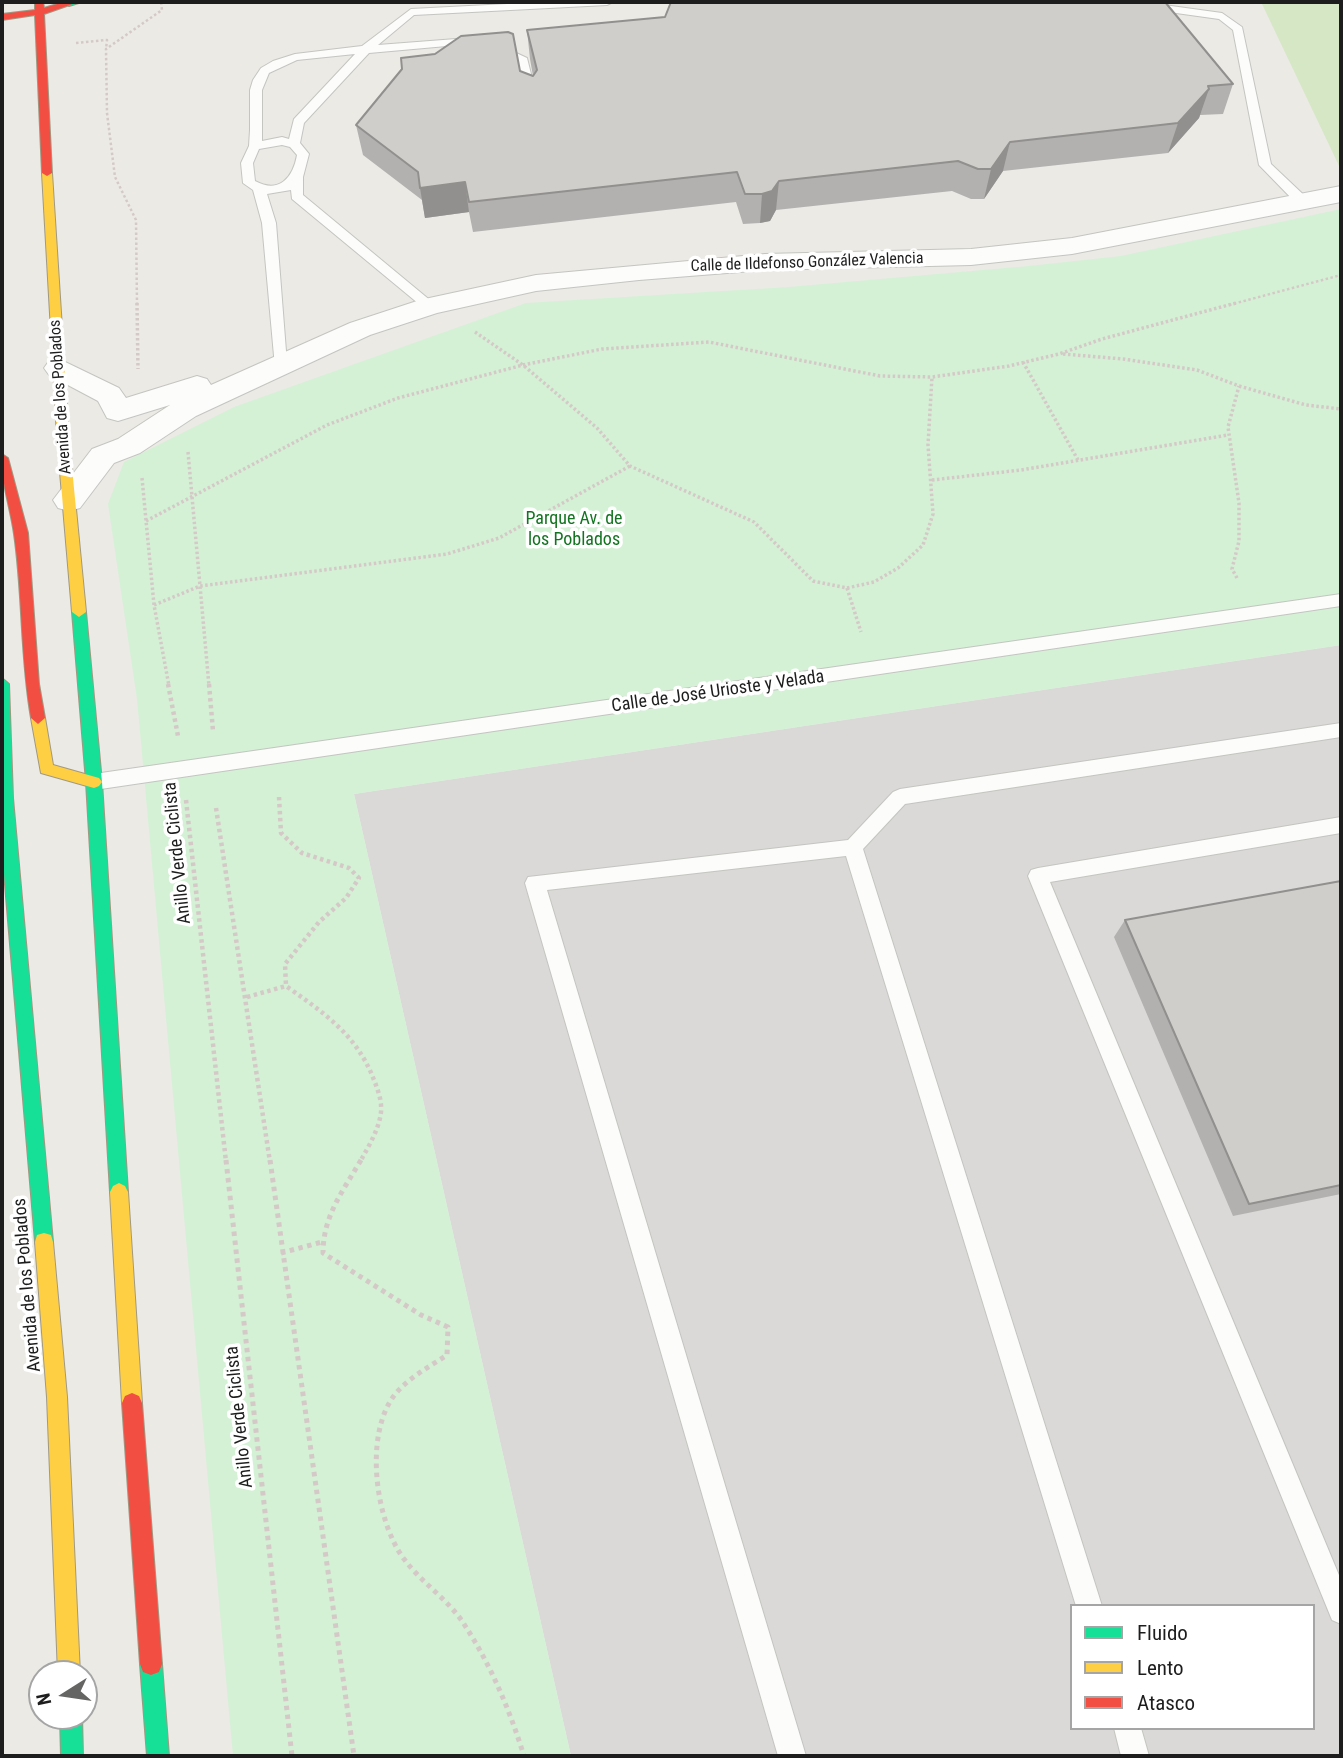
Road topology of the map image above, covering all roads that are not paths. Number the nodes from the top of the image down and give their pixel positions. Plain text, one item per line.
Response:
1 (73, 2) edge
2 (607, 2) edge
3 (1119, 2) edge
4 (39, 7) edge
5 (2, 17) edge
6 (365, 50) junction
7 (531, 100) edge
8 (293, 144) junction
9 (255, 146) junction
10 (297, 178) junction
11 (259, 190) junction
12 (1341, 194) edge
13 (1302, 201) junction
14 (436, 305) junction
15 (280, 364) junction
16 (59, 368) junction
17 (2, 458) edge
18 (69, 500) junction
19 (1341, 600) edge
20 (2, 684) edge
21 (1341, 730) edge
22 (94, 782) junction
23 (3, 798) edge
24 (1341, 825) edge
25 (853, 847) junction
26 (1087, 1604) edge
27 (1341, 1611) edge
28 (68, 1660) edge
29 (71, 1730) edge
30 (1128, 1730) edge
31 (72, 1756) edge
32 (158, 1756) edge
33 (792, 1756) edge
34 (1135, 1756) edge

1 - 4 main road
2 - 6 lane
3 - 13 lane
4 - 5 main road
4 - 16 main road, Avenida de los Poblados
6 - 7 lane
6 - 8 lane
6 - 9 lane
8 - 9 lane
8 - 10 lane
9 - 11 lane
10 - 11 lane
10 - 14 lane
11 - 15 lane
12 - 13 street, Calle de Ildefonso González Valencia
13 - 14 street, Calle de Ildefonso González Valencia
14 - 15 street, Calle de Ildefonso González Valencia
15 - 16 street, Calle de Ildefonso González Valencia
15 - 18 street, Calle de Ildefonso González Valencia
16 - 18 main road, Avenida de los Poblados
17 - 22 main road
18 - 22 main road, Avenida de los Poblados
19 - 22 lane, Calle de José Urioste y Velada
20 - 23 main road, Avenida de los Poblados
21 - 25 lane
22 - 32 main road, Avenida de los Poblados
23 - 28 main road, Avenida de los Poblados
24 - 27 lane
25 - 26 lane
25 - 33 lane
29 - 31 main road
30 - 34 lane

